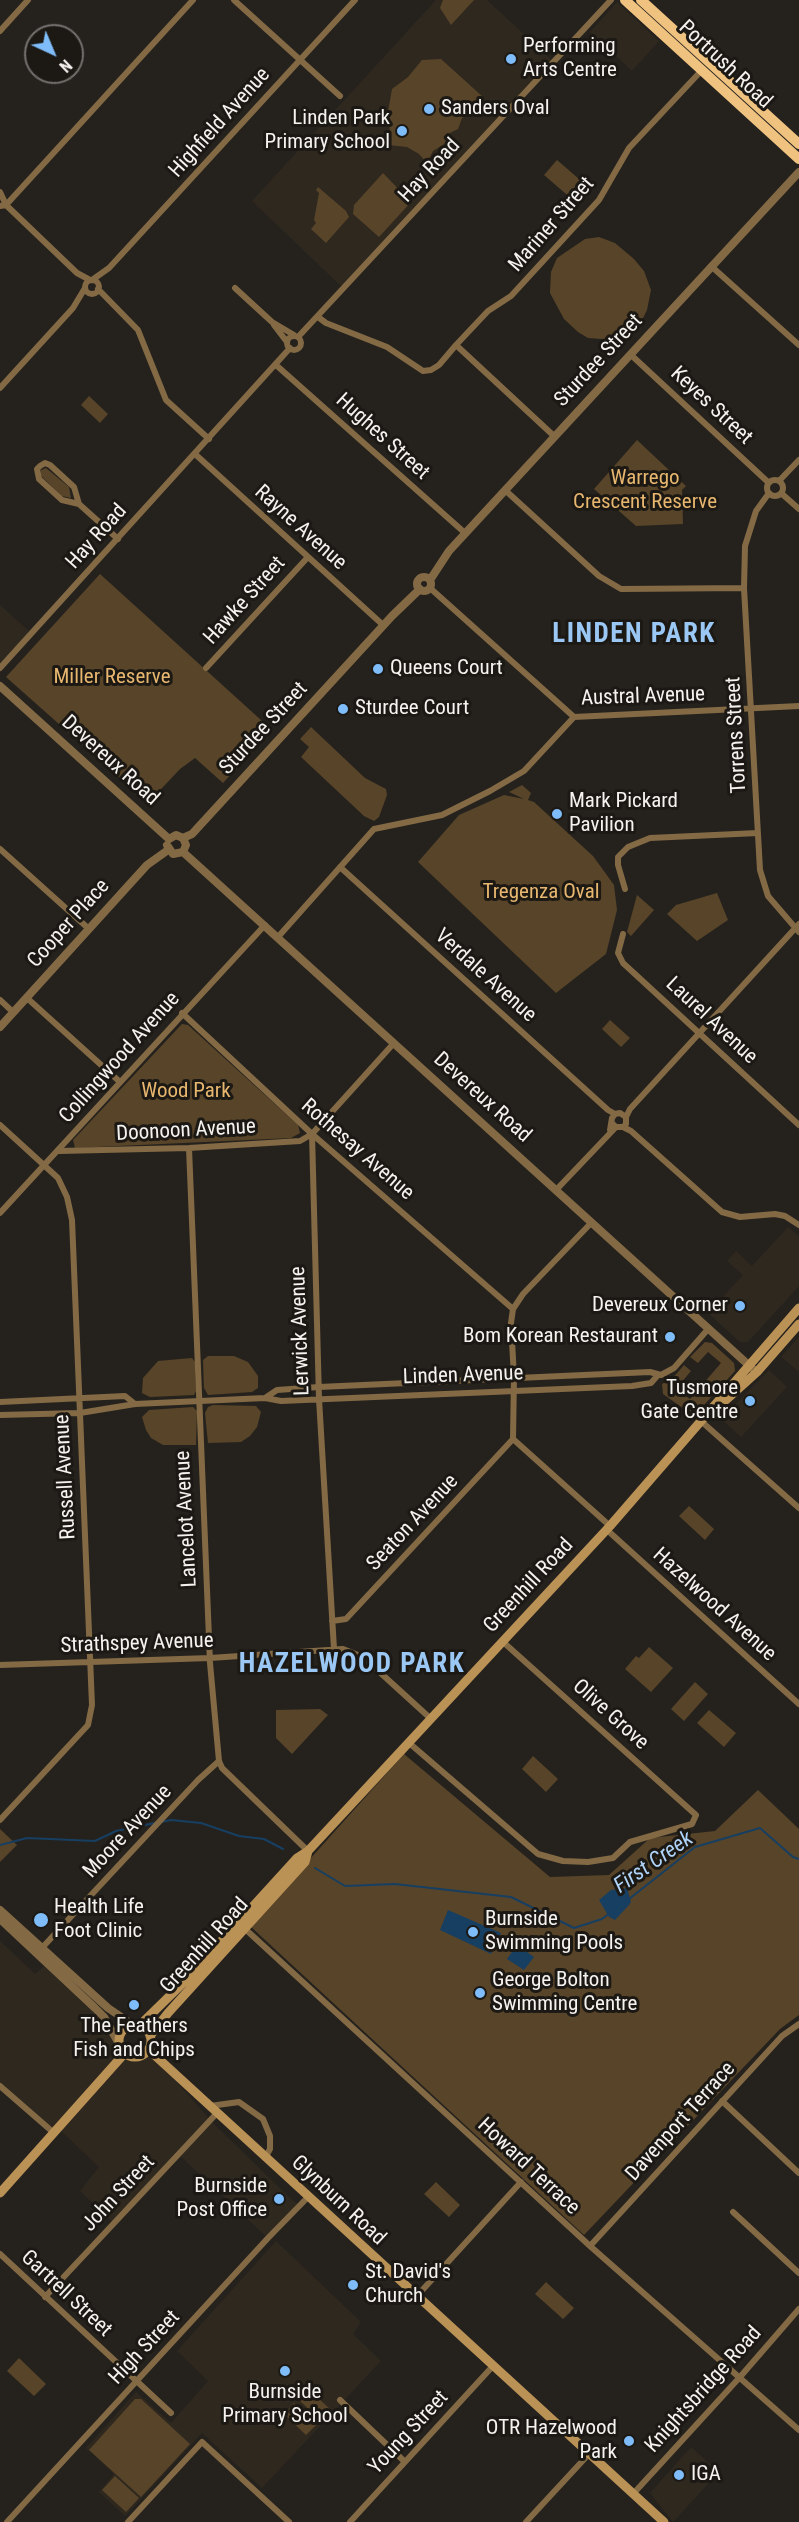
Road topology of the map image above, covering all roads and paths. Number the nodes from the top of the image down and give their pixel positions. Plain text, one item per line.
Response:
1 (28, 0) edge
2 (193, 0) edge
3 (234, 0) edge
4 (355, 0) edge
5 (610, 0) edge
6 (625, 0) edge
7 (641, 0) edge
8 (0, 31) edge
9 (301, 59) junction
10 (706, 66) junction
11 (340, 96) dead end
12 (799, 146) edge
13 (799, 159) edge
14 (799, 172) edge
15 (0, 192) edge
16 (3, 205) edge
17 (711, 267) junction
18 (109, 268) junction
19 (77, 273) junction
20 (91, 280) junction
21 (85, 287) junction
22 (235, 288) dead end
23 (95, 290) junction
24 (73, 308) junction
25 (318, 317) junction
26 (272, 322) junction
27 (296, 336) junction
28 (288, 345) junction
29 (456, 345) junction
30 (799, 345) edge
31 (630, 354) junction
32 (276, 365) junction
33 (0, 388) edge
34 (554, 436) junction
35 (209, 439) junction
36 (195, 454) junction
37 (799, 460) edge
38 (779, 481) junction
39 (769, 483) junction
40 (505, 490) junction
41 (769, 493) junction
42 (781, 493) junction
43 (80, 504) junction
44 (799, 509) edge
45 (465, 533) junction
46 (118, 539) junction
47 (308, 557) junction
48 (430, 584) junction
49 (744, 588) junction
50 (420, 589) junction
51 (383, 625) junction
52 (0, 668) edge
53 (206, 668) dead end
54 (0, 686) edge
55 (799, 706) edge
56 (753, 709) junction
57 (574, 717) junction
58 (758, 833) junction
59 (183, 838) junction
60 (169, 839) junction
61 (0, 849) edge
62 (168, 850) junction
63 (183, 852) junction
64 (340, 867) junction
65 (625, 889) dead end
66 (264, 925) junction
67 (798, 928) edge
68 (89, 929) junction
69 (623, 934) dead end
70 (278, 937) junction
71 (27, 998) junction
72 (0, 1000) edge
73 (13, 1012) junction
74 (182, 1013) junction
75 (0, 1027) edge
76 (699, 1033) junction
77 (394, 1042) junction
78 (120, 1082) junction
79 (618, 1122) junction
80 (0, 1125) edge
81 (799, 1125) edge
82 (312, 1134) junction
83 (189, 1148) junction
84 (59, 1151) junction
85 (45, 1166) junction
86 (556, 1190) junction
87 (0, 1213) edge
88 (592, 1222) junction
89 (799, 1225) edge
90 (799, 1308) edge
91 (513, 1309) junction
92 (799, 1324) edge
93 (709, 1328) junction
94 (748, 1364) junction
95 (757, 1372) junction
96 (620, 1374) junction
97 (658, 1375) junction
98 (514, 1377) junction
99 (621, 1386) junction
100 (319, 1387) junction
101 (515, 1391) junction
102 (265, 1398) junction
103 (319, 1399) junction
104 (79, 1400) junction
105 (0, 1402) edge
106 (199, 1402) junction
107 (135, 1404) junction
108 (80, 1413) junction
109 (0, 1415) edge
110 (702, 1422) junction
111 (513, 1439) junction
112 (799, 1508) edge
113 (608, 1527) junction
114 (332, 1621) junction
115 (502, 1641) junction
116 (334, 1649) junction
117 (210, 1658) junction
118 (91, 1661) junction
119 (0, 1665) edge
120 (799, 1704) edge
121 (430, 1718) junction
122 (408, 1742) junction
123 (219, 1761) junction
124 (0, 1820) edge
125 (309, 1851) junction
126 (0, 1910) edge
127 (0, 1919) edge
128 (242, 1926) junction
129 (39, 1951) junction
130 (799, 2024) edge
131 (136, 2025) junction
132 (150, 2036) junction
133 (118, 2042) junction
134 (148, 2050) junction
135 (124, 2054) junction
136 (0, 2086) edge
137 (722, 2101) junction
138 (214, 2110) junction
139 (54, 2133) junction
140 (265, 2158) junction
141 (799, 2173) edge
142 (521, 2182) junction
143 (0, 2193) edge
144 (308, 2197) junction
145 (733, 2212) dead end
146 (590, 2246) junction
147 (0, 2254) edge
148 (799, 2273) edge
149 (45, 2297) junction
150 (416, 2297) junction
151 (799, 2309) edge
152 (492, 2367) junction
153 (740, 2377) junction
154 (136, 2382) junction
155 (340, 2400) dead end
156 (171, 2413) dead end
157 (799, 2430) edge
158 (588, 2455) junction
159 (405, 2462) junction
160 (633, 2494) junction
161 (7, 2522) edge
162 (128, 2522) edge
163 (288, 2522) edge
164 (350, 2522) edge
165 (526, 2522) edge
166 (663, 2522) edge

1 - 8 street
2 - 16 street
3 - 9 street
4 - 9 street, Highfield Avenue
5 - 25 street, Hay Road
6 - 10 highway, Portrush Road
7 - 10 highway, Portrush Road
9 - 11 street
9 - 18 street, Highfield Avenue
10 - 12 highway, Portrush Road
10 - 13 highway, Portrush Road
10 - 29 street, Mariner Street
14 - 17 street, Sturdee Street
15 - 16 street
16 - 19 street
17 - 30 street
17 - 31 street, Sturdee Street
18 - 20 street, Highfield Avenue
18 - 23 street, Highfield Avenue
19 - 20 street
19 - 21 street
20 - 21 street, Highfield Avenue
20 - 23 street
21 - 23 street
21 - 24 street, Highfield Avenue
22 - 26 street
23 - 24 street, Highfield Avenue
23 - 35 street
24 - 33 street, Highfield Avenue
25 - 27 street, Hay Road
25 - 29 street, Mariner Street
26 - 27 street
26 - 28 street
27 - 28 street
27 - 28 street
28 - 32 street, Hay Road
29 - 34 street
31 - 34 street, Sturdee Street
31 - 39 street, Keyes Street
32 - 35 street, Hay Road
32 - 45 street, Hughes Street
34 - 40 street, Sturdee Street
35 - 36 street, Hay Road
36 - 46 street, Hay Road
36 - 47 street, Rayne Avenue
37 - 38 street
38 - 39 street
38 - 42 street
39 - 41 street
40 - 45 street, Sturdee Street
40 - 49 street
41 - 42 street
41 - 49 street, Torrens Street
42 - 44 street
43 - 43 street
43 - 46 street
45 - 48 street, Sturdee Street
46 - 52 street, Hay Road
47 - 51 street, Rayne Avenue
47 - 53 street, Hawke Street
48 - 50 street
48 - 50 street
48 - 57 street, Austral Avenue
49 - 56 street, Torrens Street
50 - 51 street, Sturdee Street
51 - 59 street, Sturdee Street
54 - 60 street, Devereux Road
55 - 56 street, Austral Avenue
56 - 57 street, Austral Avenue
56 - 58 street, Torrens Street
57 - 64 street
58 - 65 street
58 - 67 street, Torrens Street
59 - 60 street
59 - 63 street
60 - 62 street
61 - 68 street
62 - 63 street
62 - 68 street, Cooper Place
63 - 66 street, Devereux Road
64 - 70 street
64 - 79 street, Verdale Avenue
66 - 70 street, Devereux Road
66 - 74 street, Collingwood Avenue
67 - 76 street
68 - 71 street, Cooper Place
69 - 76 street, Laurel Avenue
70 - 77 street, Devereux Road
71 - 73 street, Cooper Place
71 - 78 street
72 - 73 street
73 - 75 street, Cooper Place
74 - 78 street, Collingwood Avenue
74 - 82 street, Rothesay Avenue
76 - 79 street
76 - 81 street, Laurel Avenue
77 - 82 street
77 - 86 street, Devereux Road
78 - 84 street, Collingwood Avenue
79 - 86 street
79 - 89 street, Verdale Avenue
80 - 85 street, Russell Avenue
82 - 83 street, Doonoon Avenue
82 - 91 street, Rothesay Avenue
82 - 100 street, Lerwick Avenue
83 - 84 street, Doonoon Avenue
83 - 106 street, Lancelot Avenue
84 - 85 street, Collingwood Avenue
85 - 87 street, Collingwood Avenue
85 - 104 street, Russell Avenue
86 - 88 street, Devereux Road
88 - 91 street
88 - 93 street, Devereux Road
90 - 94 main road, Greenhill Road
91 - 98 street
92 - 95 main road, Greenhill Road
93 - 94 street, Devereux Road
93 - 97 street, Linden Avenue
94 - 95 street, Devereux Road
94 - 110 main road, Greenhill Road
95 - 110 main road, Greenhill Road
96 - 97 street, Linden Avenue
96 - 98 street, Linden Avenue
96 - 99 street
97 - 99 street, Linden Avenue
98 - 100 street, Linden Avenue
98 - 101 street
99 - 101 street, Linden Avenue
100 - 102 street, Linden Avenue
100 - 103 street, Lerwick Avenue
101 - 103 street, Linden Avenue
101 - 111 street
102 - 103 street, Linden Avenue
102 - 106 street, Linden Avenue
103 - 114 street, Lerwick Avenue
104 - 105 street, Linden Avenue
104 - 107 street, Linden Avenue
104 - 108 street, Russell Avenue
106 - 107 street, Linden Avenue
106 - 117 street, Lancelot Avenue
107 - 108 street, Linden Avenue
108 - 109 street, Linden Avenue
108 - 118 street, Russell Avenue
110 - 112 street
110 - 113 main road, Greenhill Road
111 - 113 street, Hazelwood Avenue
111 - 114 street, Seaton Avenue
113 - 115 main road, Greenhill Road
113 - 120 street, Hazelwood Avenue
114 - 116 street, Lerwick Avenue
115 - 121 main road, Greenhill Road
115 - 122 street, Olive Grove
116 - 117 street, Strathspey Avenue
116 - 121 street, Strathspey Avenue
117 - 118 street, Strathspey Avenue
117 - 123 street, Lancelot Avenue
118 - 119 street, Strathspey Avenue
118 - 124 street, Russell Avenue
121 - 122 main road, Greenhill Road
122 - 125 main road, Greenhill Road
123 - 125 street
123 - 129 street, Moore Avenue
125 - 128 main road, Greenhill Road
126 - 129 street
127 - 129 street
128 - 131 main road, Greenhill Road
128 - 132 main road, Greenhill Road
128 - 142 street, Howard Terrace
129 - 131 street
129 - 133 street
130 - 137 street, Davenport Terrace
131 - 132 main road
131 - 133 main road
132 - 134 main road
133 - 135 main road
134 - 135 main road
134 - 138 main road, Glynburn Road
135 - 139 main road
136 - 139 street
137 - 141 street
137 - 146 street, Davenport Terrace
138 - 140 main road, Glynburn Road
138 - 140 street
138 - 149 street, John Street
139 - 143 main road
140 - 144 main road, Glynburn Road
142 - 146 street, Howard Terrace
142 - 150 street
144 - 150 main road, Glynburn Road
144 - 154 street, High Street
145 - 148 street
146 - 153 street, Howard Terrace
147 - 149 street, Gartrell Street
149 - 154 street, Gartrell Street
150 - 152 main road, Glynburn Road
151 - 153 street, Knightsbridge Road
152 - 158 main road, Glynburn Road
152 - 159 street, Young Street
153 - 157 street, Howard Terrace
153 - 160 street, Knightsbridge Road
154 - 156 street, Gartrell Street
154 - 161 street, High Street
155 - 159 street
158 - 160 main road, Glynburn Road
158 - 165 street
159 - 164 street, Young Street
160 - 166 main road, Glynburn Road
162 - 163 street

